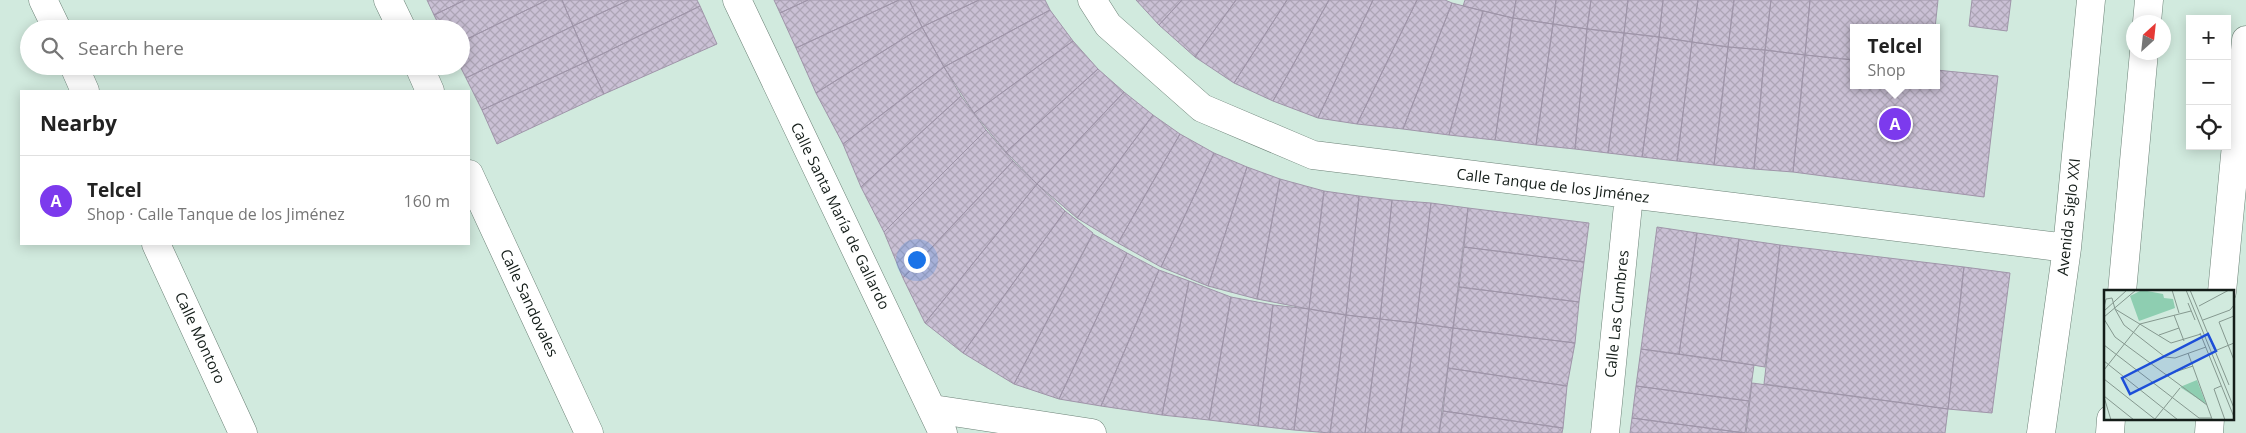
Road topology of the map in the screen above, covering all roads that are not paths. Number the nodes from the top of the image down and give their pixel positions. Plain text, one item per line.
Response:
1 (43, 0) edge
2 (388, 0) edge
3 (737, 0) edge
4 (1092, 0) edge
5 (2091, 0) edge
6 (2149, 0) edge
7 (2148, 15) edge
8 (53, 20) edge
9 (398, 20) edge
10 (2246, 40) edge
11 (2143, 60) edge
12 (78, 75) edge
13 (423, 75) edge
14 (86, 90) edge
15 (430, 90) edge
16 (2244, 93) edge
17 (470, 176) edge
18 (1629, 195) junction
19 (156, 245) edge
20 (2067, 248) junction
21 (2122, 290) edge
22 (2222, 290) edge
23 (2111, 420) edge
24 (2210, 420) edge
25 (938, 421) edge
26 (243, 433) edge
27 (589, 433) edge
28 (1092, 433) edge
29 (1605, 433) edge
30 (2041, 433) edge
31 (2110, 433) edge
32 (2209, 433) edge

1 - 8 main road
2 - 9 main road
3 - 25 main road, Calle Santa María de Gallardo
4 - 18 main road, Calle Tanque de los Jiménez
5 - 20 main road, Avenida Siglo XXI
6 - 7 main road
10 - 16 main road
11 - 21 main road
12 - 14 main road
13 - 15 main road
16 - 22 main road
17 - 27 main road, Calle Sandovales
18 - 20 main road, Calle Tanque de los Jiménez
18 - 29 main road, Calle Las Cumbres
19 - 26 main road, Calle Montoro
20 - 30 main road, Avenida Siglo XXI
23 - 31 main road
24 - 32 main road
25 - 28 main road

